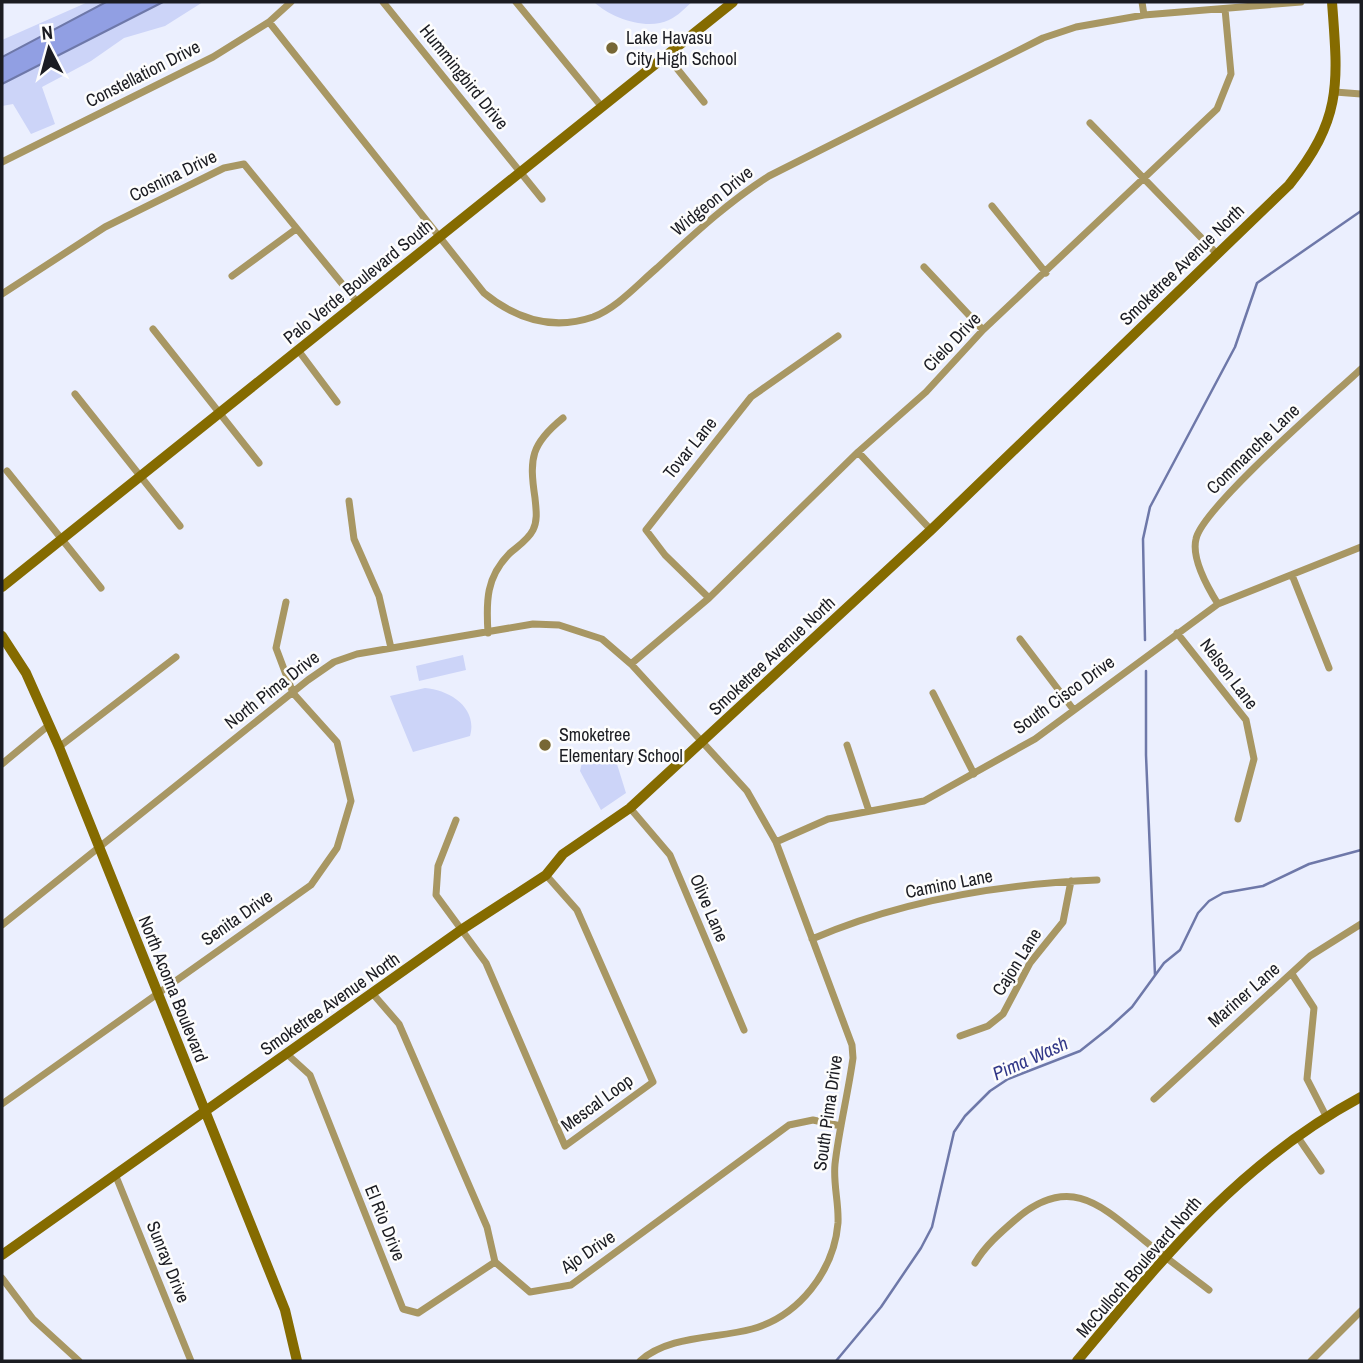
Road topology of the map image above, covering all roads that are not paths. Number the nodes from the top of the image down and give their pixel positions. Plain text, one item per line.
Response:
1 (291, 2) edge
2 (383, 2) edge
3 (516, 2) edge
4 (733, 2) edge
5 (1142, 2) edge
6 (1301, 2) edge
7 (1332, 2) edge
8 (1225, 9) junction
9 (1144, 15) junction
10 (269, 22) junction
11 (666, 55) junction
12 (1335, 92) junction
13 (1361, 93) edge
14 (704, 102) dead end
15 (601, 107) junction
16 (1090, 123) dead end
17 (2, 162) edge
18 (520, 172) junction
19 (1144, 177) junction
20 (542, 199) dead end
21 (992, 206) dead end
22 (296, 229) junction
23 (439, 237) junction
24 (1217, 254) junction
25 (924, 267) dead end
26 (1046, 273) junction
27 (232, 276) dead end
28 (2, 294) edge
29 (357, 302) junction
30 (153, 329) dead end
31 (983, 330) junction
32 (838, 336) dead end
33 (298, 350) junction
34 (1361, 369) edge
35 (75, 394) dead end
36 (337, 402) dead end
37 (220, 413) junction
38 (563, 418) dead end
39 (858, 452) junction
40 (259, 463) dead end
41 (7, 471) dead end
42 (140, 476) junction
43 (349, 500) dead end
44 (180, 526) dead end
45 (931, 530) junction
46 (62, 539) junction
47 (1361, 547) edge
48 (1292, 575) junction
49 (2, 587) edge
50 (101, 588) dead end
51 (709, 598) junction
52 (286, 602) dead end
53 (1217, 604) junction
54 (488, 633) junction
55 (1177, 633) junction
56 (2, 636) edge
57 (1020, 639) dead end
58 (391, 648) junction
59 (176, 657) dead end
60 (631, 664) junction
61 (1329, 668) dead end
62 (293, 693) junction
63 (933, 693) dead end
64 (1073, 709) junction
65 (49, 725) junction
66 (703, 741) junction
67 (847, 745) dead end
68 (58, 747) junction
69 (2, 764) edge
70 (974, 774) junction
71 (630, 808) junction
72 (869, 811) junction
73 (1237, 819) dead end
74 (456, 820) dead end
75 (776, 842) junction
76 (98, 847) junction
77 (546, 875) junction
78 (1097, 880) dead end
79 (1071, 881) junction
80 (1361, 924) edge
81 (2, 925) edge
82 (461, 930) junction
83 (812, 939) junction
84 (1292, 974) junction
85 (157, 993) junction
86 (373, 994) junction
87 (744, 1030) dead end
88 (960, 1036) dead end
89 (288, 1055) junction
90 (1361, 1097) edge
91 (1154, 1099) dead end
92 (2, 1104) edge
93 (204, 1110) junction
94 (1326, 1116) junction
95 (841, 1126) junction
96 (1297, 1136) junction
97 (1321, 1171) dead end
98 (115, 1174) junction
99 (2, 1255) edge
100 (1164, 1257) junction
101 (495, 1262) junction
102 (975, 1263) dead end
103 (2, 1278) edge
104 (1209, 1290) dead end
105 (1361, 1311) edge
106 (79, 1361) edge
107 (191, 1361) edge
108 (297, 1361) edge
109 (640, 1361) edge
110 (1079, 1361) edge
111 (1311, 1361) edge

1 - 10 street, Constellation Drive
2 - 18 street, Hummingbird Drive
3 - 15 street
4 - 11 main road, Palo Verde Boulevard South
5 - 9 street
6 - 8 street, Widgeon Drive
7 - 12 main road, Smoketree Avenue North
8 - 9 street, Widgeon Drive
8 - 19 street, Cielo Drive
9 - 23 street, Widgeon Drive
10 - 17 street, Constellation Drive
10 - 23 street, Widgeon Drive
11 - 14 street
11 - 15 main road, Palo Verde Boulevard South
12 - 13 street
12 - 24 main road, Smoketree Avenue North
15 - 18 main road, Palo Verde Boulevard South
16 - 19 street
18 - 20 street, Hummingbird Drive
18 - 23 main road, Palo Verde Boulevard South
19 - 24 street
19 - 26 street, Cielo Drive
21 - 26 street
22 - 27 street
22 - 28 street, Cosnina Drive
22 - 29 street, Cosnina Drive
23 - 29 main road, Palo Verde Boulevard South
24 - 45 main road, Smoketree Avenue North
25 - 31 street
26 - 31 street, Cielo Drive
29 - 33 main road, Palo Verde Boulevard South
30 - 37 street
31 - 39 street, Cielo Drive
32 - 51 street, Tovar Lane
33 - 36 street
33 - 37 main road, Palo Verde Boulevard South
34 - 53 street, Commanche Lane
35 - 42 street
37 - 40 street
37 - 42 main road, Palo Verde Boulevard South
38 - 54 street
39 - 45 street
39 - 51 street, Cielo Drive
41 - 46 street
42 - 44 street
42 - 46 main road, Palo Verde Boulevard South
43 - 58 street
45 - 66 main road, Smoketree Avenue North
46 - 49 main road, Palo Verde Boulevard South
46 - 50 street
47 - 48 street, South Cisco Drive
48 - 53 street, South Cisco Drive
48 - 61 street
51 - 60 street, Cielo Drive
52 - 62 street, Senita Drive
53 - 55 street, South Cisco Drive
54 - 58 street, North Pima Drive
54 - 60 street, North Pima Drive
55 - 64 street, South Cisco Drive
55 - 73 street, Nelson Lane
56 - 65 main road, North Acoma Boulevard
57 - 64 street
58 - 62 street, North Pima Drive
59 - 68 street
60 - 66 street, North Pima Drive
62 - 76 street, North Pima Drive
62 - 85 street, Senita Drive
63 - 70 street
64 - 70 street, South Cisco Drive
65 - 68 main road, North Acoma Boulevard
65 - 69 street
66 - 71 main road, Smoketree Avenue North
66 - 75 street, South Pima Drive
67 - 72 street
68 - 76 main road, North Acoma Boulevard
70 - 72 street, South Cisco Drive
71 - 77 main road, Smoketree Avenue North
71 - 87 street, Olive Lane
72 - 75 street, South Cisco Drive
74 - 82 street
75 - 83 street, South Pima Drive
76 - 81 street, North Pima Drive
76 - 85 main road, North Acoma Boulevard
77 - 82 main road, Smoketree Avenue North
77 - 82 street, Mescal Loop
78 - 79 street, Camino Lane
79 - 83 street, Camino Lane
79 - 88 street, Cajon Lane
80 - 84 street, Mariner Lane
82 - 86 main road, Smoketree Avenue North
83 - 95 street, South Pima Drive
84 - 91 street, Mariner Lane
84 - 94 street
85 - 92 street, Senita Drive
85 - 93 main road, North Acoma Boulevard
86 - 89 main road, Smoketree Avenue North
86 - 101 street
89 - 93 main road, Smoketree Avenue North
89 - 101 street, El Rio Drive
90 - 94 main road, McCulloch Boulevard North
93 - 98 main road, Smoketree Avenue North
93 - 108 main road, North Acoma Boulevard
94 - 96 main road, McCulloch Boulevard North
95 - 101 street, Ajo Drive
95 - 109 street, South Pima Drive
96 - 97 street
96 - 100 main road, McCulloch Boulevard North
98 - 99 main road, Smoketree Avenue North
98 - 107 street, Sunray Drive
100 - 102 street
100 - 104 street
100 - 110 main road, McCulloch Boulevard North
103 - 106 street
105 - 111 street

